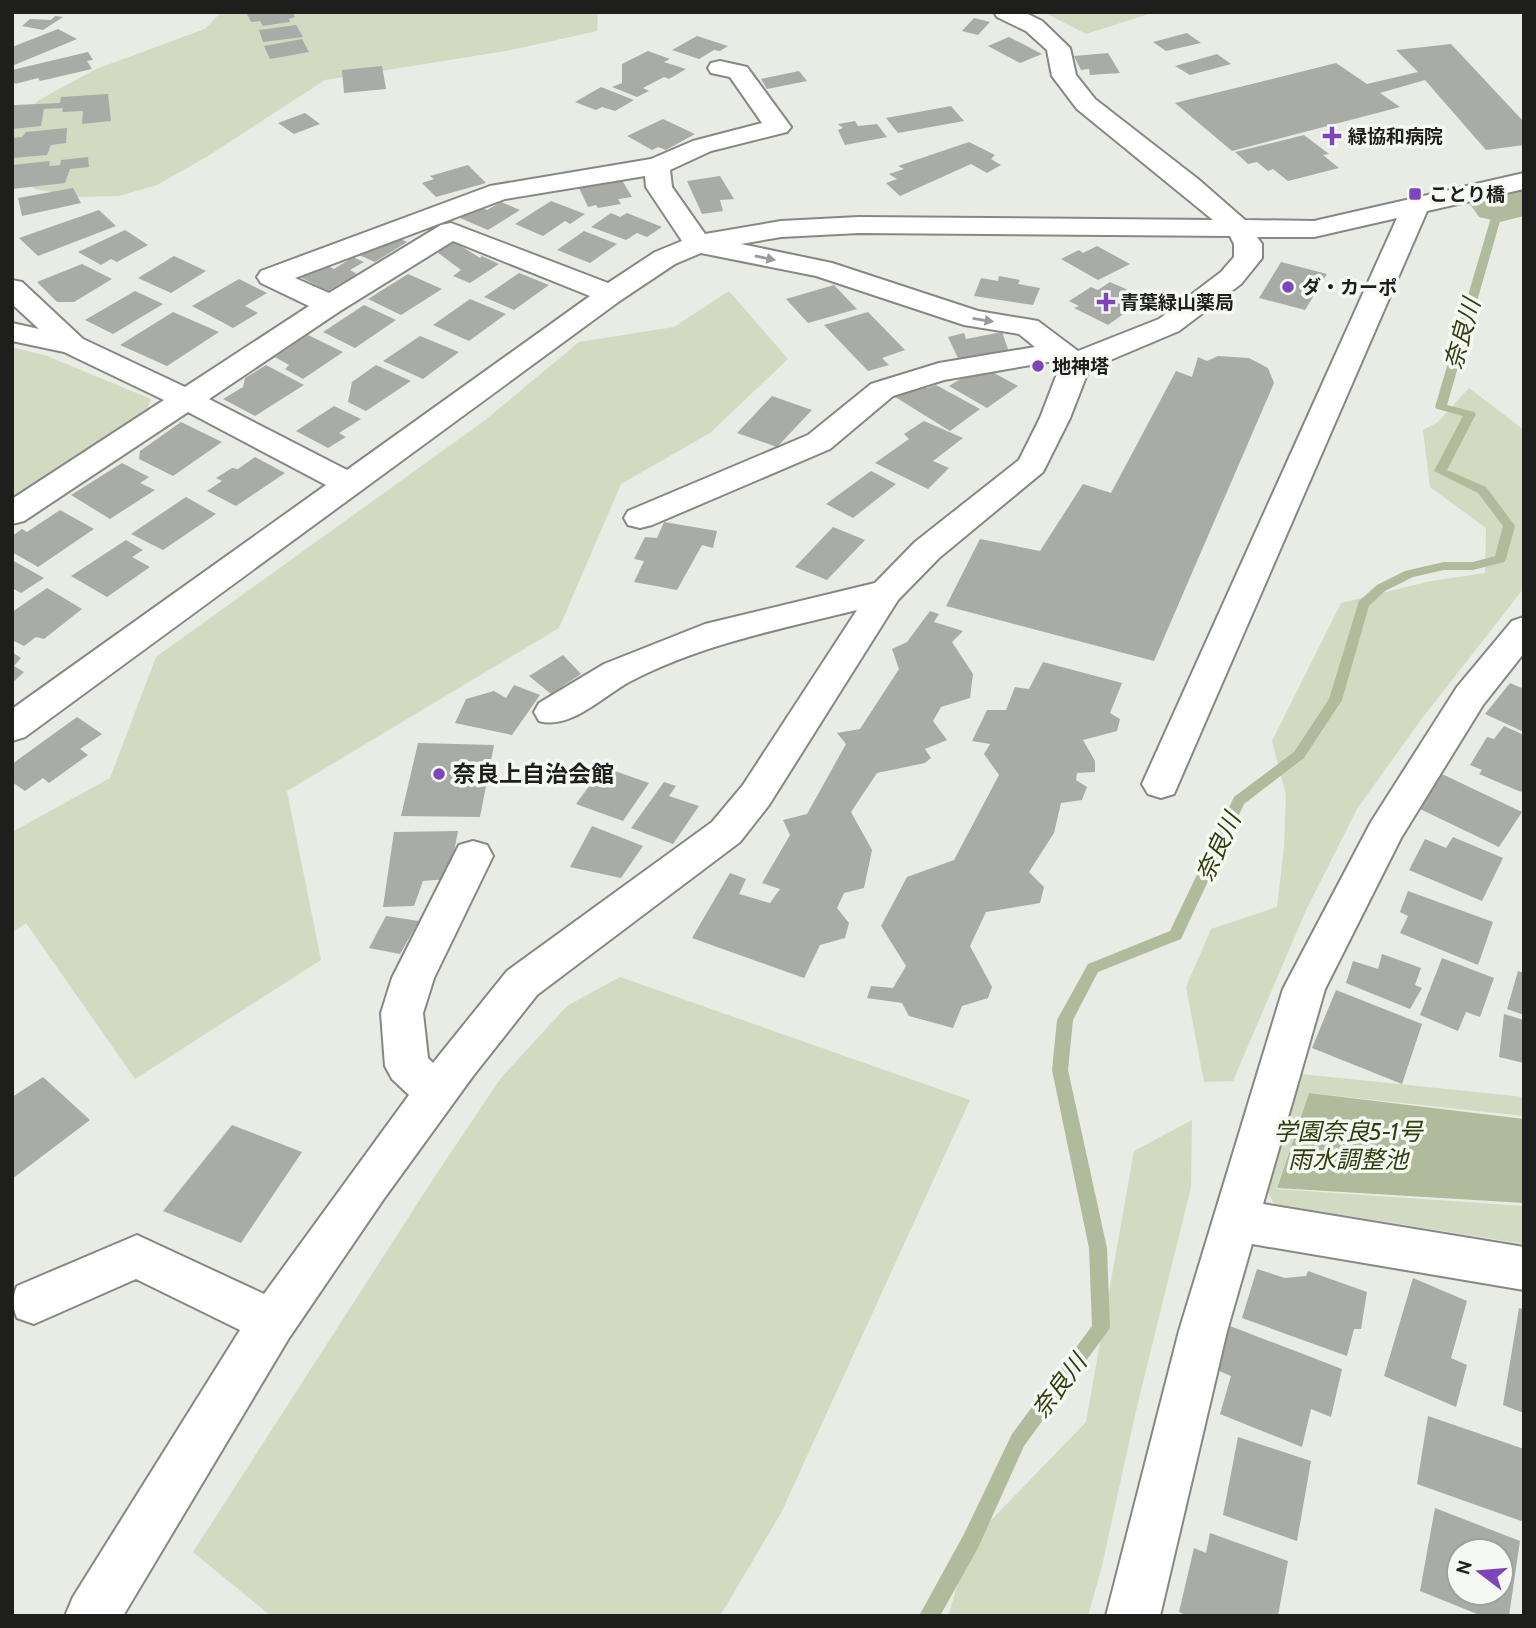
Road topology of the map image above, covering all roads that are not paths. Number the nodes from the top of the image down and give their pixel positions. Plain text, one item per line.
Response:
1 (1005, 12) edge
2 (720, 68) dead end
3 (657, 166) junction
4 (1524, 181) edge
5 (1417, 204) junction
6 (1239, 229) junction
7 (698, 244) junction
8 (12, 288) edge
9 (611, 294) junction
10 (330, 305) junction
11 (12, 332) edge
12 (73, 345) junction
13 (1069, 358) junction
14 (186, 399) junction
15 (348, 483) junction
16 (12, 514) edge
17 (640, 518) dead end
18 (886, 592) junction
19 (1524, 629) edge
20 (552, 712) dead end
21 (12, 728) edge
22 (1161, 784) dead end
23 (473, 856) dead end
24 (436, 1092) junction
25 (1234, 1220) junction
26 (1524, 1269) edge
27 (34, 1302) dead end
28 (272, 1322) junction
29 (92, 1616) edge
30 (1133, 1616) edge

1 - 6 street
2 - 3 street
3 - 7 street
3 - 10 street
4 - 5 street
5 - 6 street
5 - 22 street
6 - 7 street
6 - 13 street
7 - 9 street
7 -> 13 street
8 - 12 street
9 - 10 street
9 - 15 street
10 - 14 street
11 - 12 street
12 - 14 street
13 - 17 street
13 - 18 street
14 - 15 street
14 - 16 street
15 - 21 street
18 - 20 street
18 - 24 street
19 - 25 street
23 - 24 street
24 - 28 street
25 - 26 street
25 - 30 street
27 - 28 street
28 - 29 street

